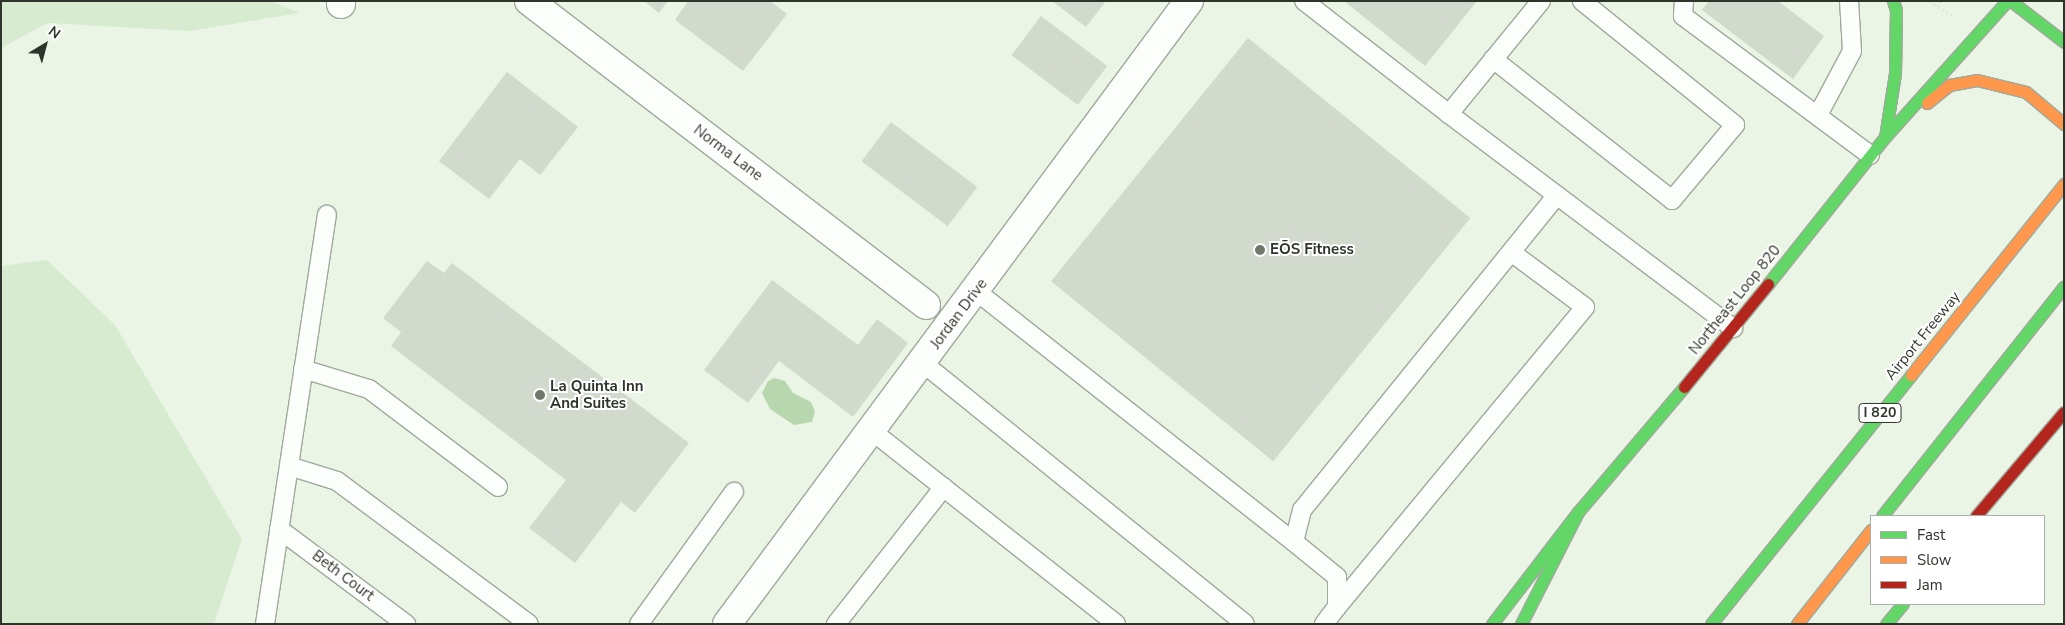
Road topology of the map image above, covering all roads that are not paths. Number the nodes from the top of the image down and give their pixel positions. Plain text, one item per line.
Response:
1 (530, 1) edge
2 (1189, 1) edge
3 (1304, 1) edge
4 (1541, 1) edge
5 (1582, 1) edge
6 (1684, 1) edge
7 (1849, 1) edge
8 (1893, 1) edge
9 (2007, 1) edge
10 (2011, 1) edge
11 (2064, 42) edge
12 (1493, 59) junction
13 (1448, 114) junction
14 (1818, 115) junction
15 (2064, 124) edge
16 (1885, 137) junction
17 (1870, 156) junction
18 (2064, 184) edge
19 (1557, 195) junction
20 (327, 215) dead end
21 (1511, 252) junction
22 (2064, 286) edge
23 (976, 291) junction
24 (926, 305) dead end
25 (1733, 328) junction
26 (923, 363) junction
27 (303, 369) junction
28 (2064, 412) edge
29 (872, 431) junction
30 (289, 466) junction
31 (498, 487) dead end
32 (944, 487) junction
33 (734, 492) dead end
34 (1578, 512) junction
35 (1883, 515) edge
36 (1977, 515) edge
37 (279, 529) junction
38 (1870, 531) edge
39 (1294, 542) junction
40 (1901, 605) edge
41 (1337, 607) junction
42 (265, 624) edge
43 (406, 624) edge
44 (529, 624) edge
45 (639, 624) edge
46 (726, 624) edge
47 (836, 624) edge
48 (1116, 624) edge
49 (1245, 624) edge
50 (1324, 624) edge
51 (1492, 624) edge
52 (1520, 624) edge
53 (1711, 624) edge
54 (1797, 624) edge
55 (1886, 624) edge

1 - 24 street, Norma Lane
2 - 23 street, Jordan Drive
3 - 13 lane
4 - 12 lane
5 - 12 lane
6 - 14 lane
7 - 14 lane
8 - 16 main road
9 - 16 main road, Northeast Loop 820
10 - 11 main road
12 - 13 lane
13 - 19 lane
14 - 17 lane
15 - 16 main road
16 - 17 main road, Northeast Loop 820
17 - 25 main road, Northeast Loop 820
18 - 53 main road, Airport Freeway / I 820
19 - 21 lane
19 - 25 lane
20 - 27 lane
21 - 39 lane
21 - 41 lane
22 - 35 main road
23 - 26 street, Jordan Drive
23 - 39 lane
25 - 34 main road, Northeast Loop 820
26 - 29 street, Jordan Drive
26 - 49 lane
27 - 30 lane
27 - 31 lane
28 - 36 main road
29 - 32 lane
29 - 46 street, Jordan Drive
30 - 37 lane
30 - 44 lane
32 - 47 lane
32 - 48 lane
33 - 45 lane
34 - 51 main road, Northeast Loop 820
34 - 52 main road
37 - 42 lane
37 - 43 lane, Beth Court
38 - 54 main road
39 - 41 lane
40 - 55 main road
41 - 50 lane

